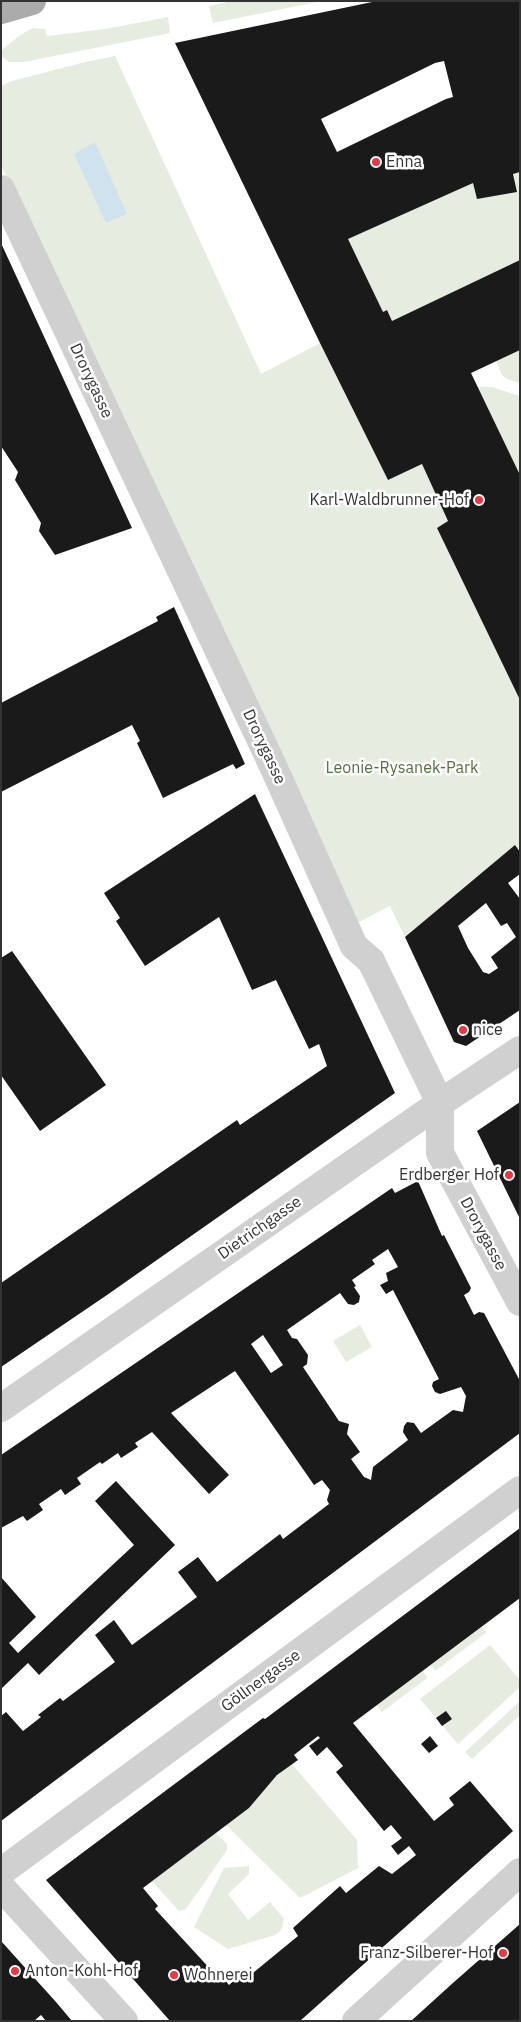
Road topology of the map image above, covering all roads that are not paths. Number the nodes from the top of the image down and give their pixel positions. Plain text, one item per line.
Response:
1 (32, 1) edge
2 (1, 10) edge
3 (1, 188) edge
4 (520, 1050) edge
5 (440, 1104) junction
6 (520, 1302) edge
7 (1, 1408) edge
8 (520, 1490) edge
9 (1, 1872) edge
10 (520, 1872) edge
11 (1, 1888) edge
12 (124, 2021) edge
13 (356, 2021) edge

1 - 2 main road
3 - 5 street, Drorygasse
4 - 5 street, Dietrichgasse
5 - 6 street, Drorygasse
5 - 7 street, Dietrichgasse
8 - 9 street, Göllnergasse
10 - 13 street
11 - 12 street

